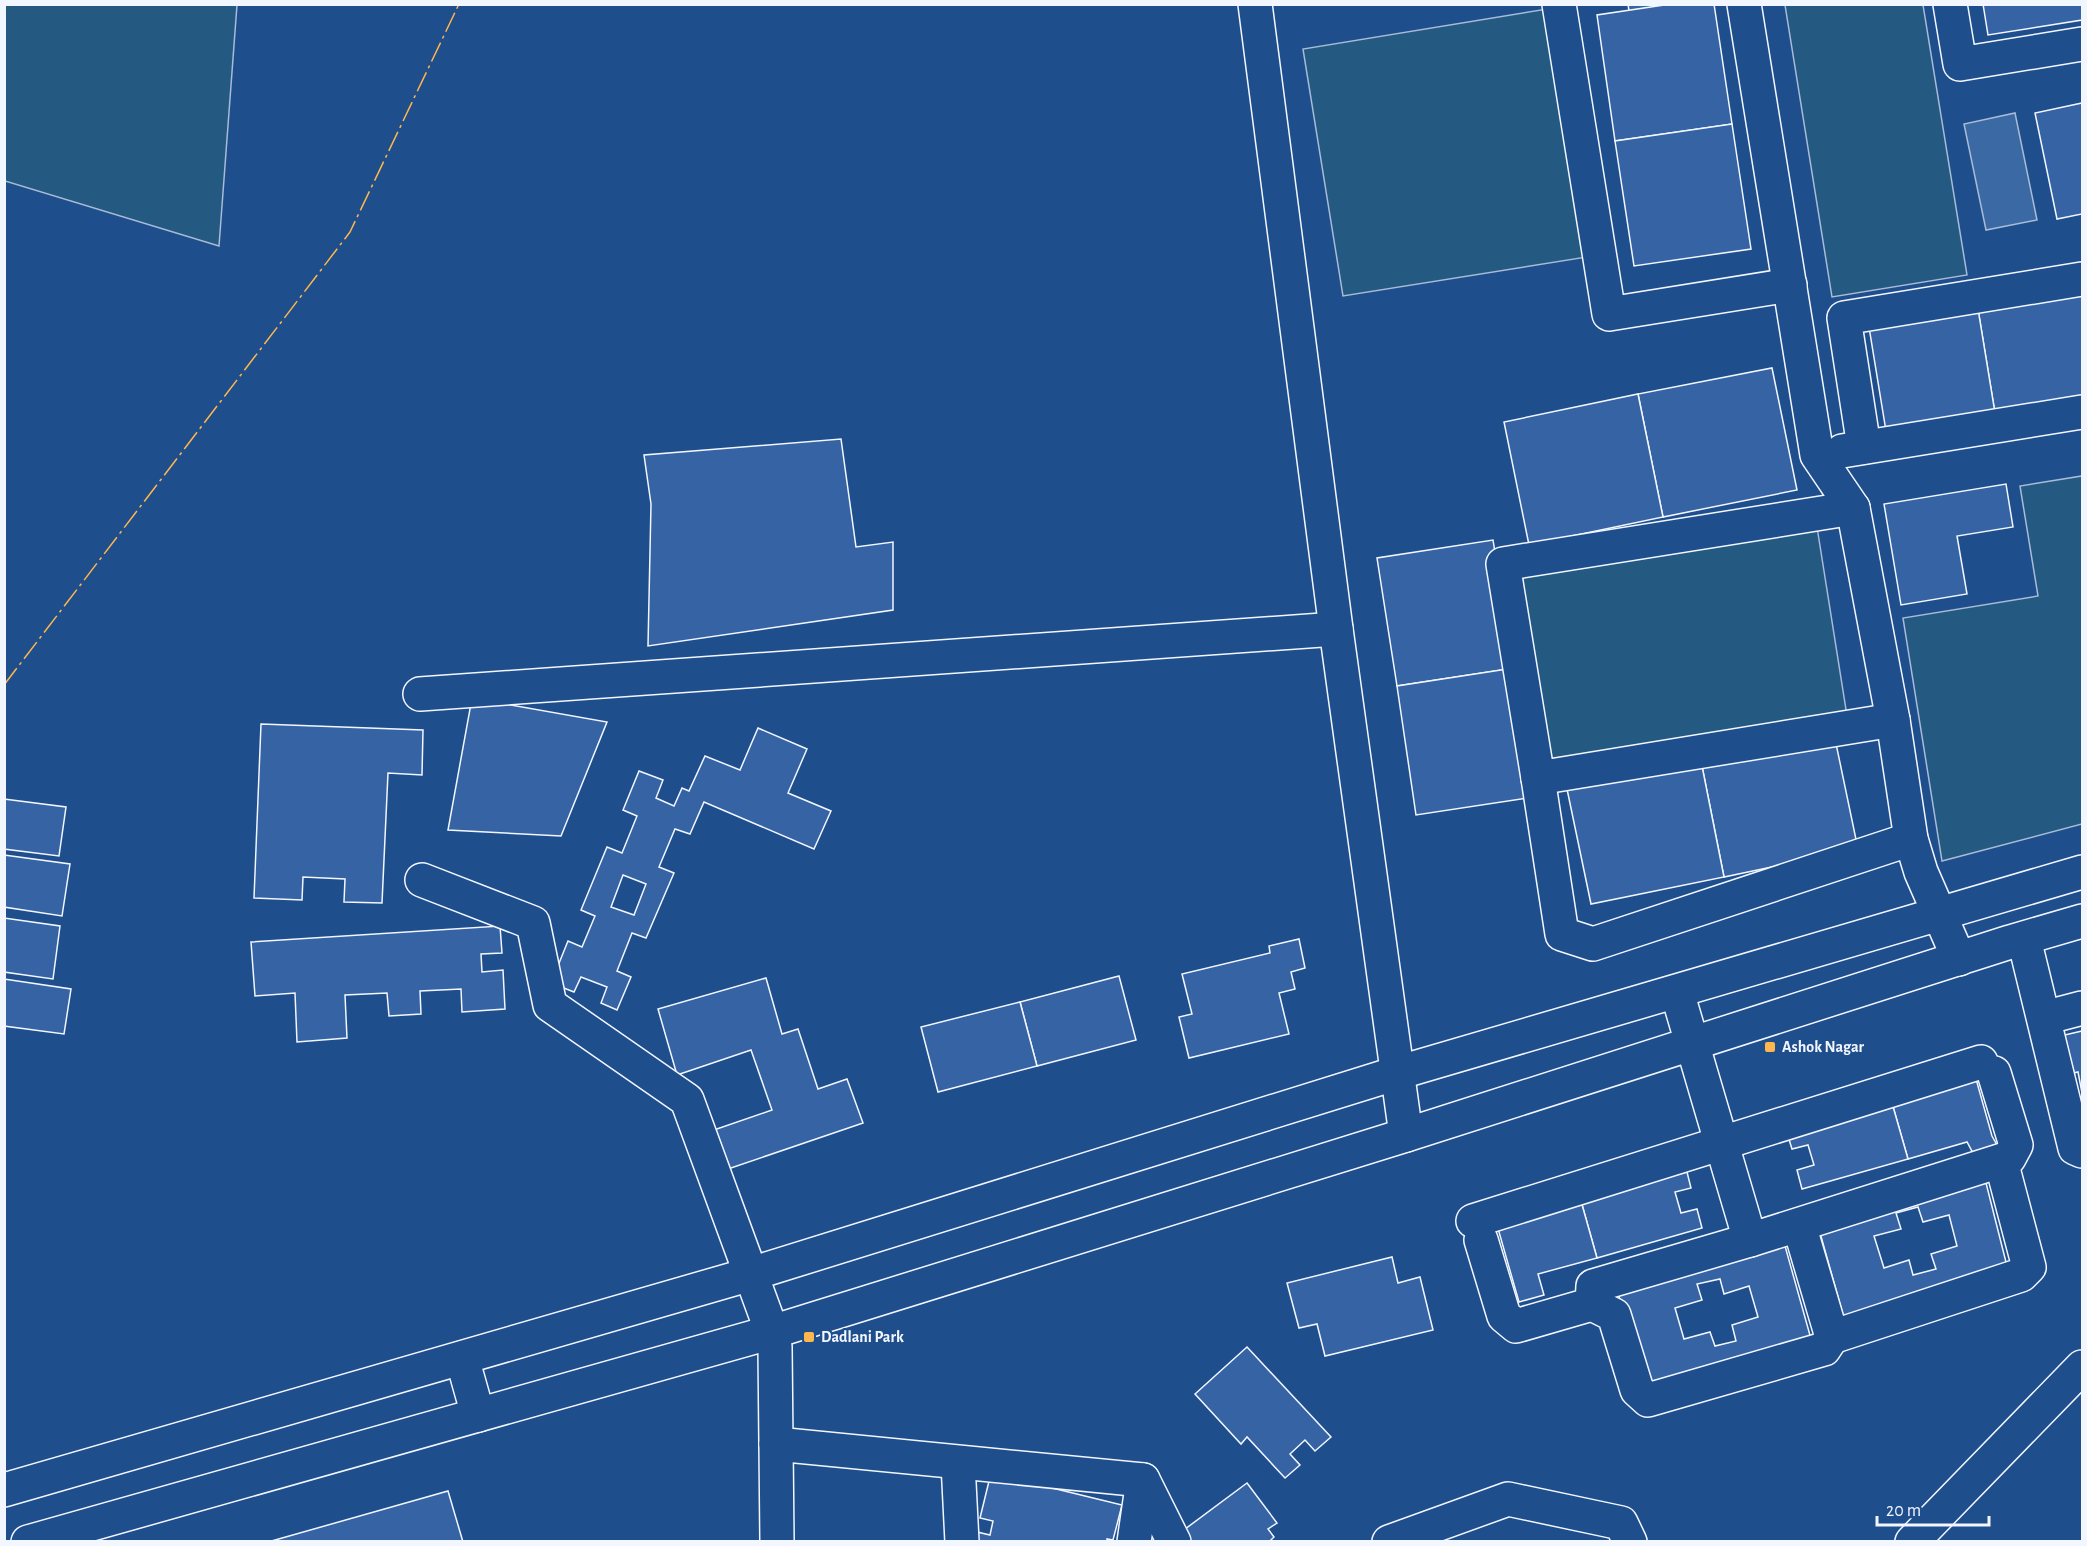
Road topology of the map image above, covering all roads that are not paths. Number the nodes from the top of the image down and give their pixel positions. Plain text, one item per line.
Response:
1 (1255, 4) edge
2 (1559, 4) edge
3 (1744, 4) edge
4 (1950, 4) edge
5 (2082, 44) edge
6 (2082, 279) edge
7 (1790, 285) junction
8 (2082, 412) edge
9 (1864, 447) junction
10 (1817, 455) junction
11 (1853, 508) junction
12 (1336, 629) junction
13 (420, 694) dead end
14 (1893, 720) junction
15 (1538, 778) junction
16 (1911, 839) junction
17 (2082, 872) edge
18 (422, 880) dead end
19 (1939, 915) junction
20 (2082, 921) edge
21 (2024, 939) junction
22 (1959, 959) junction
23 (1677, 992) junction
24 (2082, 1008) edge
25 (2044, 1018) junction
26 (1690, 1044) junction
27 (1397, 1073) junction
28 (1406, 1135) junction
29 (1721, 1143) junction
30 (2082, 1151) edge
31 (2001, 1161) junction
32 (1799, 1225) junction
33 (1750, 1240) junction
34 (751, 1274) junction
35 (1592, 1304) junction
36 (772, 1332) junction
37 (1832, 1337) junction
38 (462, 1358) junction
39 (2082, 1367) edge
40 (478, 1415) junction
41 (776, 1444) junction
42 (958, 1463) junction
43 (1143, 1480) junction
44 (4, 1490) edge
45 (28, 1542) edge
46 (777, 1542) edge
47 (962, 1542) edge
48 (1134, 1542) edge
49 (1174, 1542) edge
50 (1389, 1542) edge
51 (1630, 1542) edge
52 (1912, 1542) edge

1 - 12 street
2 - 7 street
3 - 7 street
4 - 5 street
6 - 9 street
7 - 10 street
8 - 9 street
9 - 10 street
10 - 11 street
11 - 14 street
11 - 15 street
12 - 13 street
12 - 27 street
14 - 15 street
14 - 16 street
15 - 16 street
16 - 19 street
17 - 19 street
18 - 34 street
19 - 22 street
19 - 23 street
20 - 21 street
21 - 22 street
21 - 25 street
22 - 26 street
23 - 26 street
23 - 27 street
24 - 25 street
25 - 30 street
26 - 28 street
26 - 29 street
27 - 28 street
27 - 34 street
28 - 36 street
29 - 31 street
29 - 33 street
29 - 35 street
31 - 32 street
31 - 37 street
32 - 33 street
32 - 37 street
33 - 35 street
34 - 36 street
34 - 38 street
35 - 37 street
36 - 40 street
36 - 41 street
38 - 40 street
38 - 44 street
39 - 52 street
40 - 45 street
41 - 42 street
41 - 46 street
42 - 43 street
42 - 47 street
43 - 48 street
43 - 49 street
50 - 51 street

